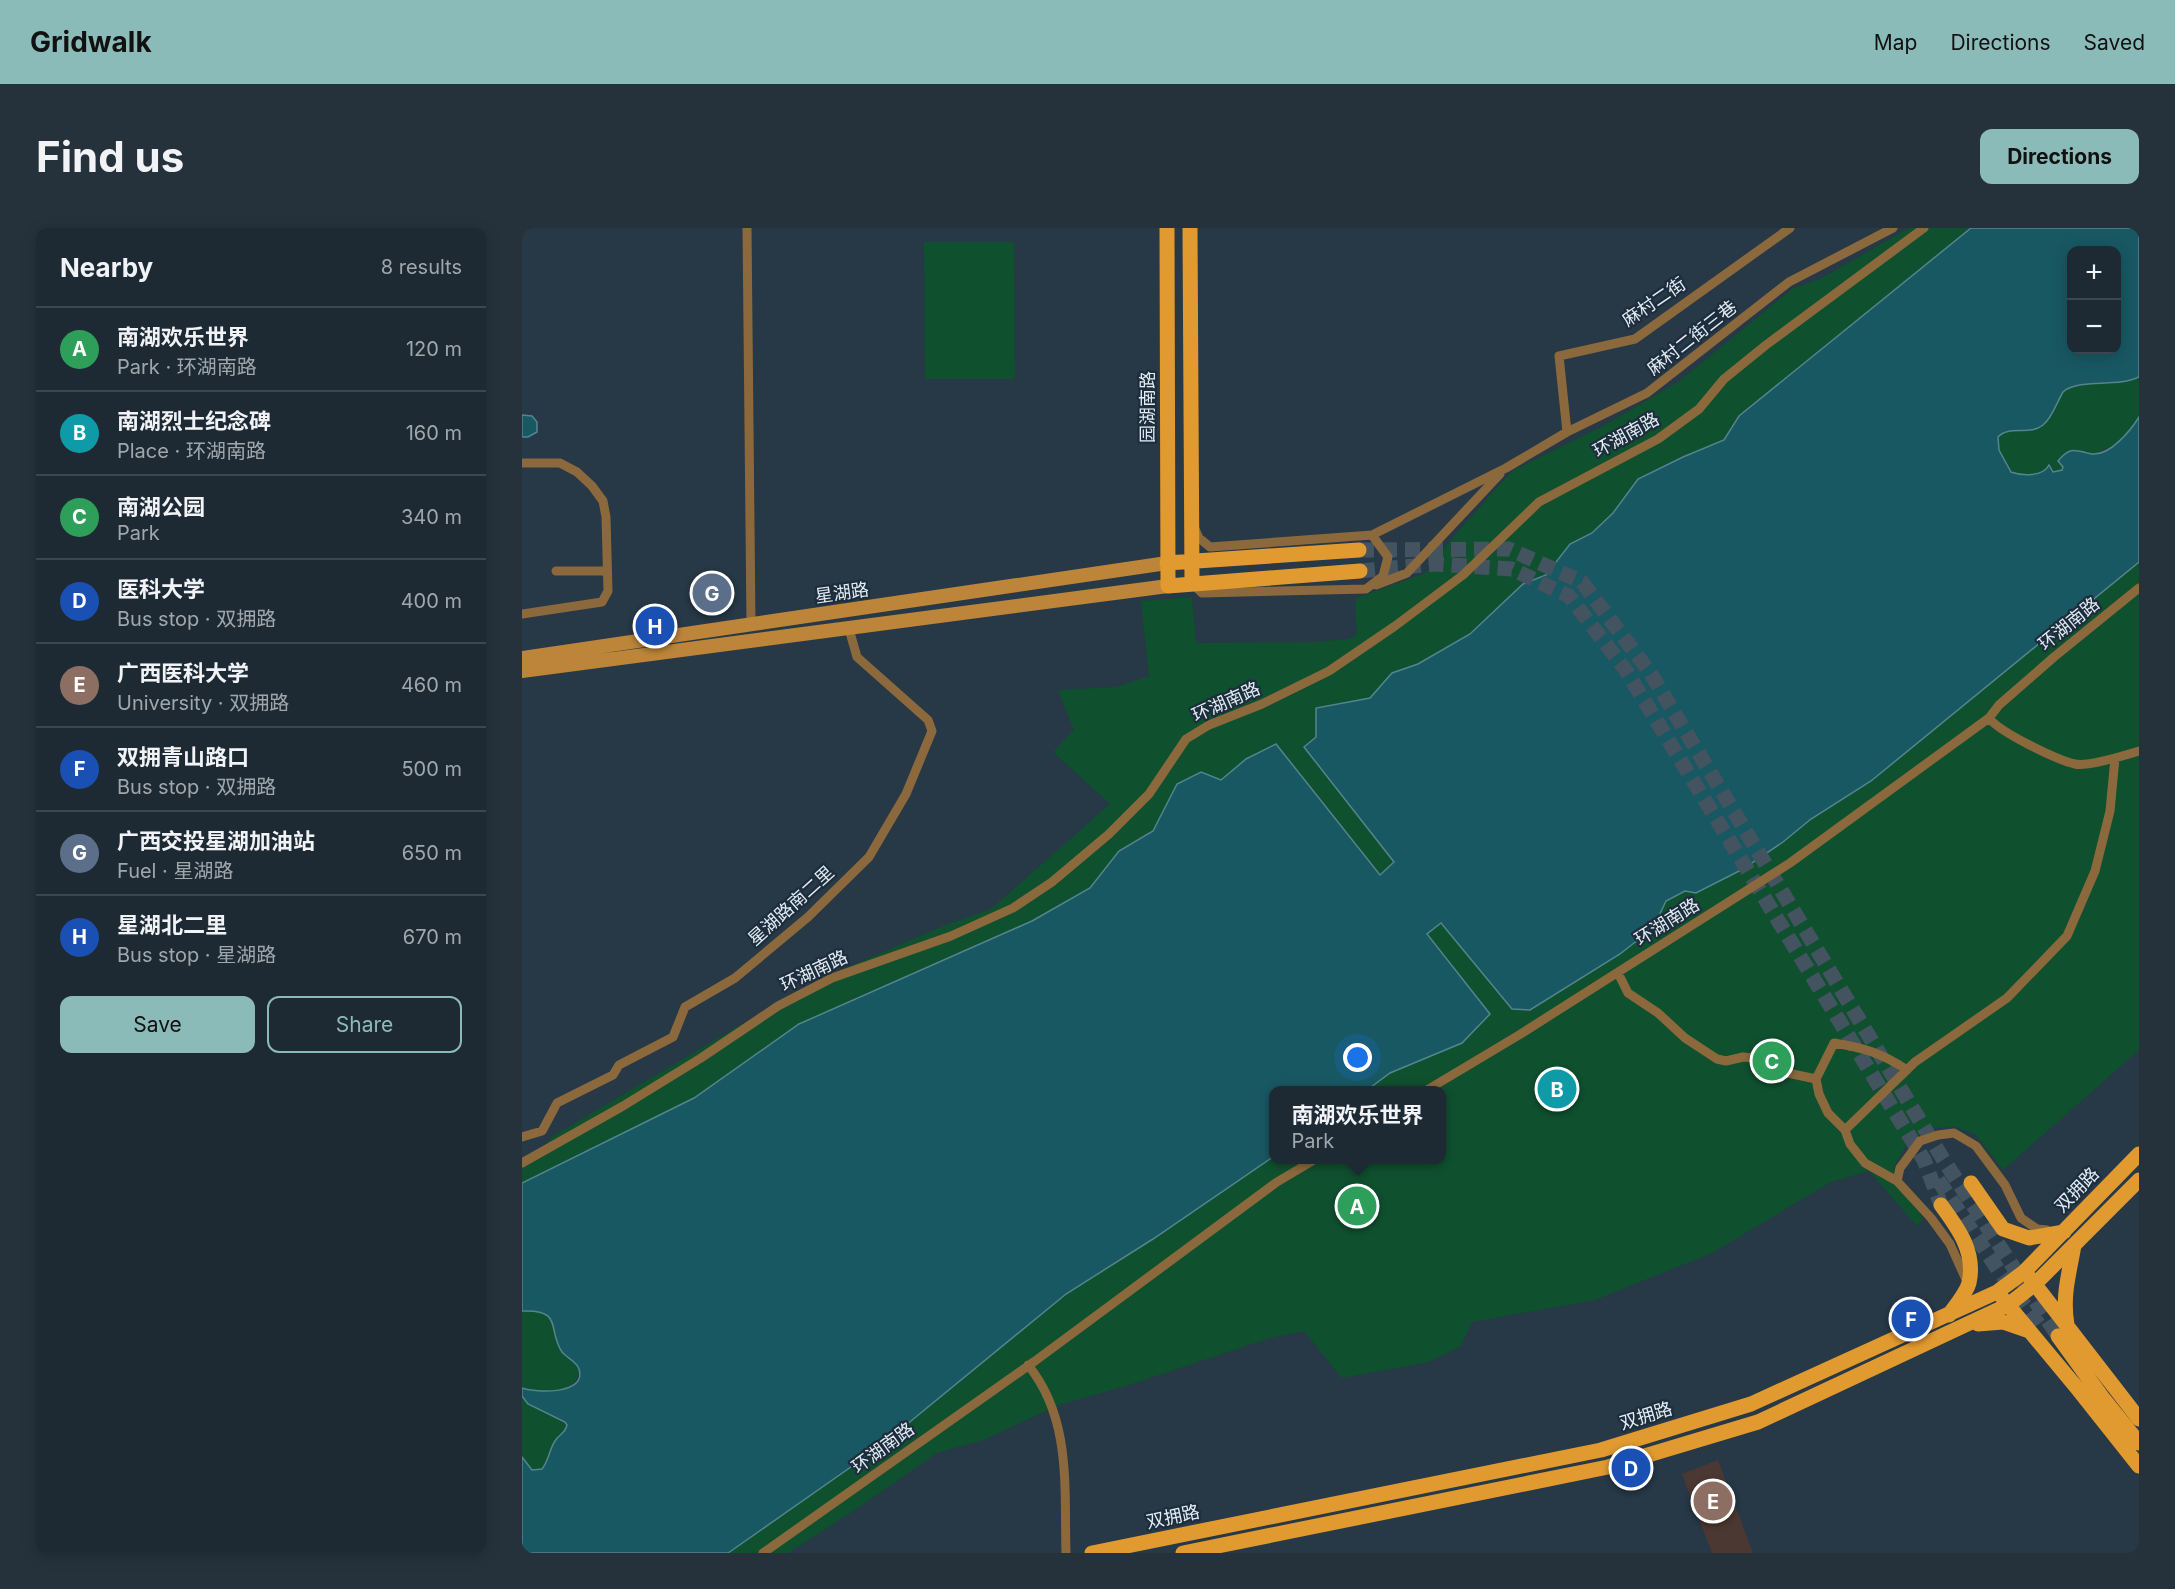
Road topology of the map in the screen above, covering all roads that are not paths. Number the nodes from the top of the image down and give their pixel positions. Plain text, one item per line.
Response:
1 (747, 228) edge
2 (1167, 228) edge
3 (1190, 228) edge
4 (1790, 228) edge
5 (1893, 228) edge
6 (1924, 228) edge
7 (1567, 432) junction
8 (522, 463) edge
9 (1506, 468) junction
10 (1191, 520) junction
11 (1372, 535) junction
12 (1359, 550) tunnel mouth
13 (1191, 562) junction
14 (1167, 563) junction
15 (556, 571) dead end
16 (608, 571) junction
17 (1360, 571) tunnel mouth
18 (1192, 583) junction
19 (1168, 586) junction
20 (2139, 588) edge
21 (1366, 589) junction
22 (522, 614) edge
23 (751, 624) junction
24 (849, 629) junction
25 (522, 658) edge
26 (522, 671) edge
27 (1989, 718) junction
28 (2139, 751) edge
29 (2115, 758) junction
30 (1618, 973) junction
31 (1907, 1070) junction
32 (1816, 1080) junction
33 (1434, 1086) edge
34 (1845, 1130) junction
35 (522, 1137) edge
36 (2139, 1154) edge
37 (522, 1163) edge
38 (1307, 1164) edge
39 (2139, 1180) edge
40 (1897, 1181) junction
41 (1971, 1183) dead end
42 (1941, 1205) tunnel mouth
43 (2064, 1232) junction
44 (2074, 1245) junction
45 (2024, 1272) junction
46 (1969, 1284) junction
47 (2035, 1284) junction
48 (1998, 1292) junction
49 (2008, 1305) junction
50 (1948, 1316) junction
51 (1969, 1325) junction
52 (2029, 1331) junction
53 (2058, 1335) junction
54 (1028, 1365) junction
55 (2139, 1419) edge
56 (2139, 1443) edge
57 (2139, 1454) edge
58 (2139, 1466) edge
59 (763, 1553) edge
60 (1066, 1553) edge
61 (1092, 1553) edge
62 (1183, 1553) edge

1 - 23 street
2 - 14 main road, 园湖南路
3 - 10 main road
4 - 7 street, 麻村二街
5 - 7 street, 麻村二街三巷
6 - 37 street, 环湖南路
7 - 9 street, 麻村二街三巷
8 - 16 street
9 - 11 street
9 - 21 street
10 - 11 street
10 - 13 main road
11 - 21 street
12 - 13 main road
13 - 14 main road
13 - 18 main road
14 - 19 main road, 园湖南路
14 - 23 main road, 星湖路
15 - 16 street
16 - 22 street
17 - 18 main road
18 - 19 main road
18 - 21 street
19 - 24 main road, 星湖路
20 - 27 street, 环湖南路
23 - 25 main road, 星湖路
24 - 26 main road, 星湖路
24 - 35 street, 星湖路南二里
27 - 29 street
27 - 30 street, 环湖南路
28 - 29 street
29 - 31 street
30 - 32 street
30 - 33 street, 环湖南路
31 - 32 street
31 - 34 street
32 - 34 street
34 - 40 street
36 - 43 main road, 双拥路
38 - 54 street, 环湖南路
39 - 44 main road, 双拥路
40 - 43 street
40 - 46 street
41 - 43 main road
42 - 46 main road
43 - 45 main road, 双拥路
44 - 47 main road, 双拥路
44 - 53 main road
45 - 47 main road
45 - 48 main road, 双拥路
46 - 50 main road
47 - 49 main road, 双拥路
47 - 53 main road
48 - 49 main road
48 - 50 main road, 双拥路
49 - 51 main road, 双拥路
49 - 52 main road
50 - 61 main road, 双拥路
51 - 52 main road
51 - 62 main road, 双拥路
52 - 58 main road
53 - 55 main road
53 - 56 main road
53 - 57 main road
54 - 59 street, 环湖南路
54 - 60 street

